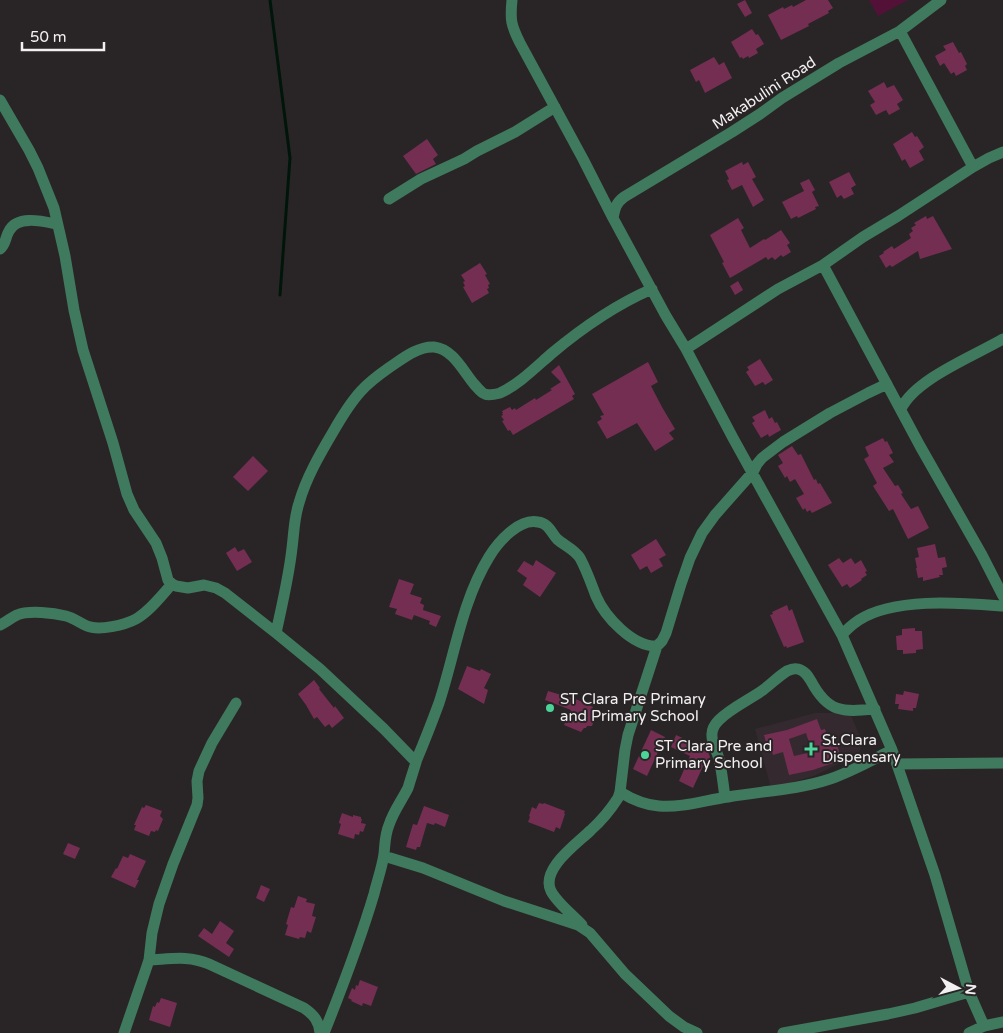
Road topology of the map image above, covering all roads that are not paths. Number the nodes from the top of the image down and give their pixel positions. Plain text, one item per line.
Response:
1 (512, 0) edge
2 (941, 0) edge
3 (900, 31) junction
4 (0, 100) edge
5 (555, 107) junction
6 (1003, 152) edge
7 (973, 167) junction
8 (389, 199) dead end
9 (613, 218) junction
10 (56, 224) junction
11 (0, 249) edge
12 (823, 265) junction
13 (652, 289) junction
14 (1003, 339) edge
15 (686, 349) junction
16 (887, 384) junction
17 (900, 408) junction
18 (753, 472) junction
19 (172, 584) junction
20 (1003, 596) edge
21 (1003, 606) edge
22 (0, 625) edge
23 (276, 633) junction
24 (842, 635) junction
25 (657, 646) junction
26 (236, 702) dead end
27 (875, 709) junction
28 (892, 750) junction
29 (416, 762) junction
30 (1003, 763) edge
31 (897, 764) junction
32 (620, 792) junction
33 (725, 797) junction
34 (384, 856) junction
35 (585, 929) junction
36 (149, 960) junction
37 (969, 992) junction
38 (1003, 1022) edge
39 (984, 1026) junction
40 (124, 1033) edge
41 (322, 1033) edge
42 (697, 1033) edge
43 (783, 1033) edge
44 (969, 1033) edge

1 - 5 street
2 - 3 street, Makabulini Road
3 - 7 street
3 - 9 street, Makabulini Road
4 - 10 street
5 - 8 street
5 - 9 street
6 - 7 street
7 - 12 street
9 - 13 street
10 - 11 street
10 - 19 street
12 - 15 street
12 - 16 street
13 - 15 street
13 - 23 street
14 - 17 street
15 - 18 street
16 - 17 street
16 - 18 street
17 - 20 street
18 - 24 street
18 - 25 street
19 - 22 street
19 - 23 street
21 - 24 street
23 - 29 street
24 - 27 street
25 - 29 street
25 - 32 street
26 - 36 street
27 - 28 street
27 - 33 street
28 - 31 street
28 - 33 street
29 - 34 street
30 - 31 street
31 - 37 street
32 - 33 street
32 - 35 street
34 - 35 street
34 - 41 street
35 - 42 street
36 - 40 street
36 - 41 street
37 - 39 street
37 - 43 street
38 - 39 street
39 - 44 street

